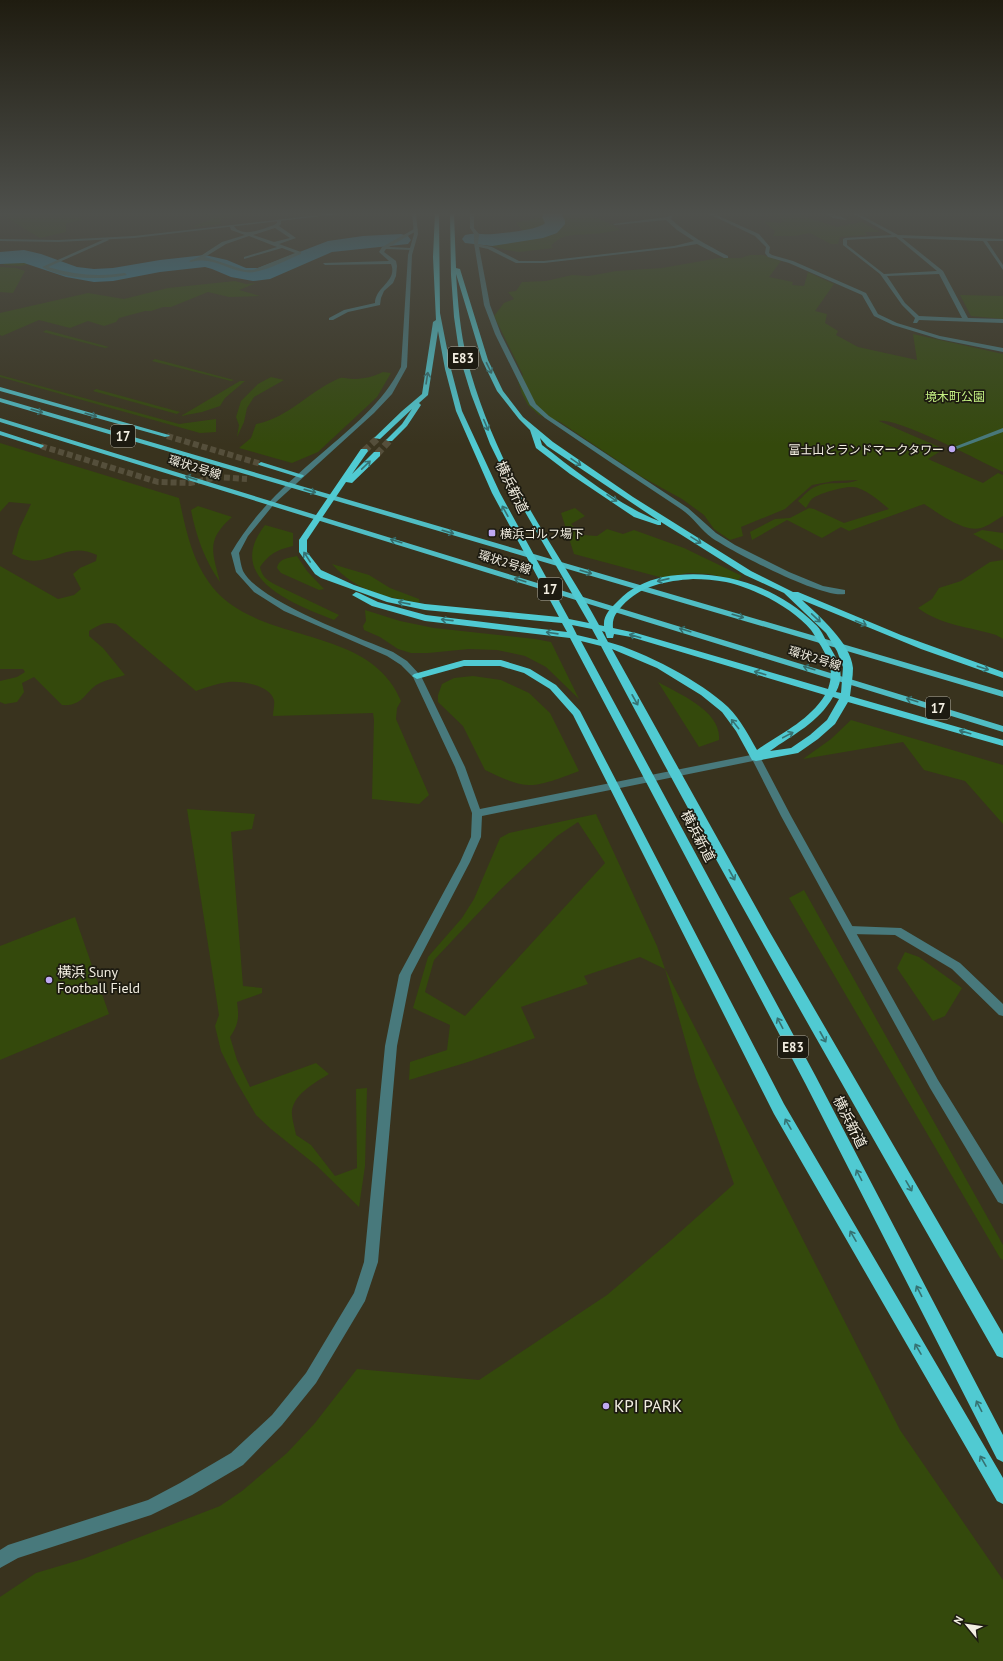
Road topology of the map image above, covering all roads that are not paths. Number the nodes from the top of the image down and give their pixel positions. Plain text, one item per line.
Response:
1 (382, 291) edge
2 (408, 291) edge
3 (437, 291) edge
4 (453, 291) edge
5 (463, 291) edge
6 (484, 291) edge
7 (856, 291) edge
8 (894, 291) edge
9 (951, 291) edge
10 (437, 313) junction
11 (918, 318) junction
12 (331, 319) dead end
13 (966, 320) junction
14 (1003, 321) edge
15 (911, 329) junction
16 (1003, 350) edge
17 (0, 390) edge
18 (425, 395) junction
19 (0, 400) edge
20 (0, 420) edge
21 (1003, 430) edge
22 (0, 433) edge
23 (167, 436) tunnel mouth
24 (378, 438) tunnel mouth
25 (390, 440) tunnel mouth
26 (41, 446) tunnel mouth
27 (952, 449) dead end
28 (364, 451) tunnel mouth
29 (377, 454) tunnel mouth
30 (261, 464) tunnel mouth
31 (246, 476) junction
32 (301, 476) junction
33 (285, 491) junction
34 (334, 495) junction
35 (318, 572) junction
36 (787, 591) junction
37 (842, 592) dead end
38 (616, 666) junction
39 (1003, 675) edge
40 (417, 676) junction
41 (1003, 694) edge
42 (1003, 729) edge
43 (1003, 743) edge
44 (756, 757) junction
45 (477, 813) junction
46 (850, 930) junction
47 (1003, 1011) edge
48 (1003, 1197) edge
49 (1003, 1350) edge
50 (1003, 1454) edge
51 (1003, 1495) edge
52 (0, 1560) edge

1 - 12 street
2 - 32 street
3 - 10 highway, 横浜新道 / E83
4 -> 38 highway, 横浜新道 / E83
5 -> 36 highway
6 - 37 street
7 - 15 street
8 - 11 street
9 - 13 street
18 -> 10 highway
50 -> 10 highway, 横浜新道 / E83
11 - 13 street
11 - 15 street
13 - 14 street
15 - 16 street
17 -> 23 main road
18 - 24 highway
18 - 25 highway
19 -> 31 main road, 環状2号線 / 17
42 -> 20 main road, 環状2号線 / 17
21 - 27 street
22 - 26 main road
28 - 34 highway
34 -> 29 highway
30 - 32 main road
31 - 33 main road
31 -> 41 main road, 環状2号線 / 17
32 - 33 street
33 - 40 street
35 -> 34 highway
43 -> 35 highway
44 -> 35 highway
36 -> 39 highway
36 -> 44 highway
44 -> 38 highway
38 -> 49 highway, 横浜新道 / E83
40 - 45 street
51 -> 40 highway
44 - 45 street
44 - 46 street
45 - 52 street
46 - 47 street
46 - 48 street

